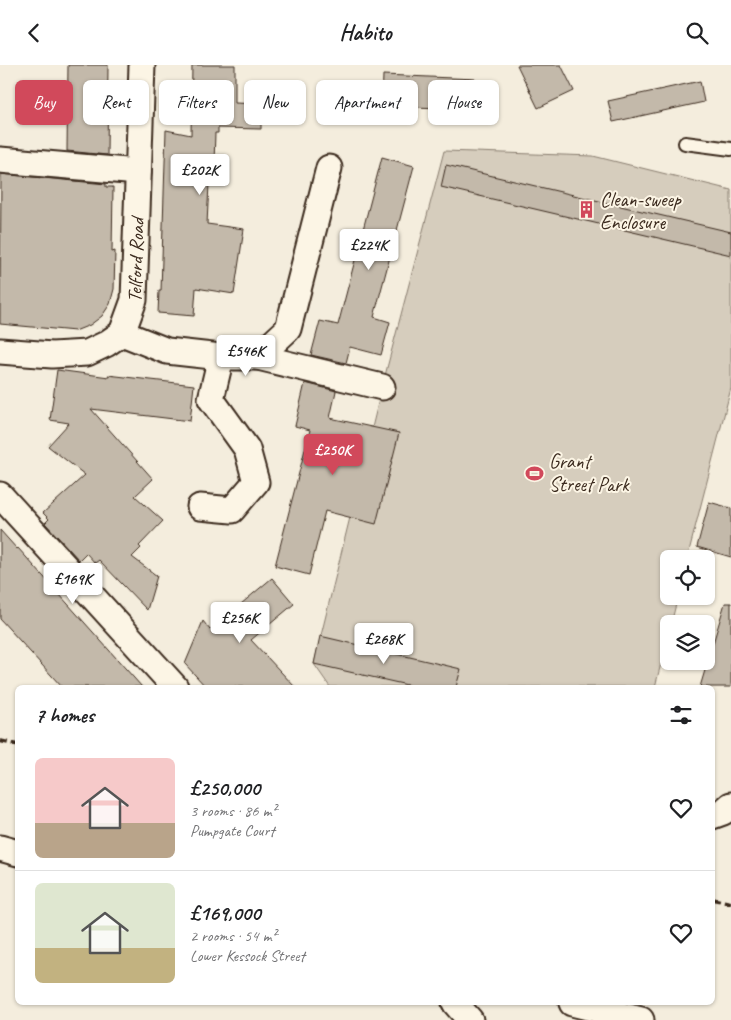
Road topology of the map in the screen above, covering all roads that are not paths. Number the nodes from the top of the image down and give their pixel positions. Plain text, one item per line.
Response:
1 (142, 65) edge
2 (685, 143) dead end
3 (731, 149) edge
4 (0, 160) edge
5 (329, 168) dead end
6 (138, 172) junction
7 (122, 333) junction
8 (0, 351) edge
9 (221, 357) junction
10 (258, 357) junction
11 (382, 387) dead end
12 (0, 495) edge
13 (200, 507) dead end
14 (173, 685) edge
15 (731, 805) edge
16 (715, 815) edge
17 (0, 848) edge
18 (15, 852) edge
19 (457, 1005) edge
20 (580, 1005) edge
21 (470, 1020) edge
22 (641, 1020) edge

1 - 6 street, Telford Road
2 - 3 lane
4 - 6 street
5 - 10 street
6 - 7 street, Telford Road
7 - 8 street
7 - 9 street
9 - 10 street
9 - 13 street
10 - 11 street
12 - 14 street
15 - 16 street
17 - 18 street
19 - 21 street
20 - 22 street

